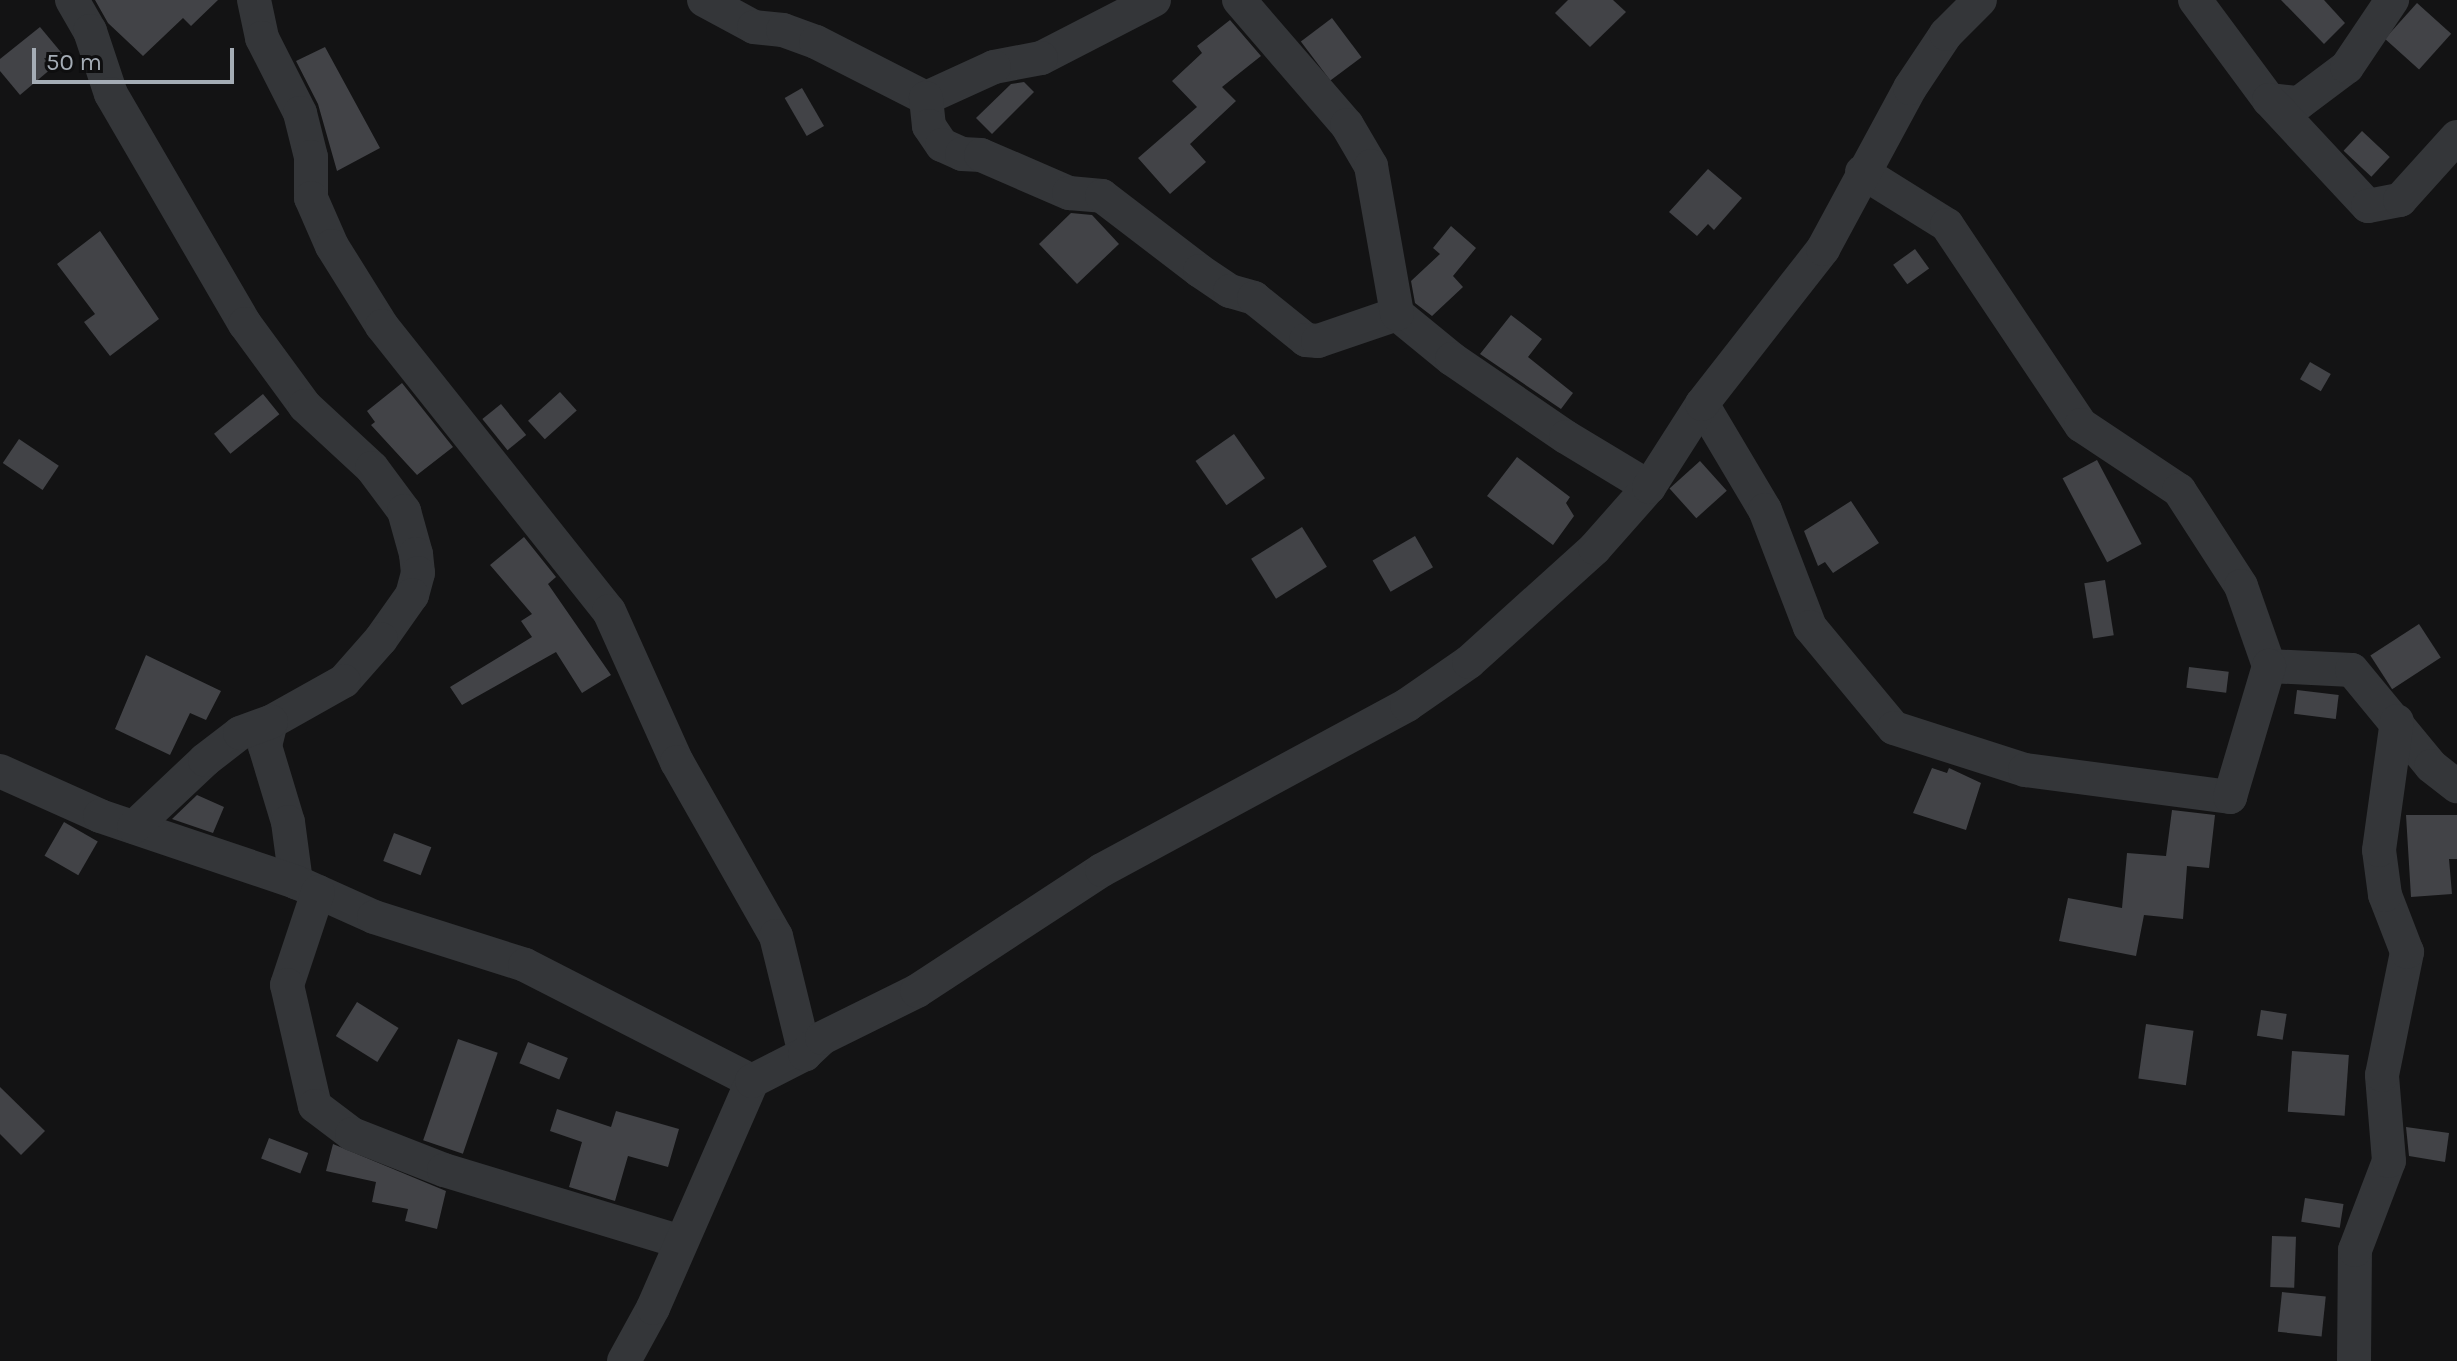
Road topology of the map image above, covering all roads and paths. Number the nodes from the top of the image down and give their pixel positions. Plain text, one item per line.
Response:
1 (72, 0) edge
2 (254, 0) edge
3 (704, 0) edge
4 (1154, 0) edge
5 (1239, 0) edge
6 (1980, 0) edge
7 (2195, 0) edge
8 (2392, 0) edge
9 (926, 98) junction
10 (2269, 100) junction
11 (2457, 137) edge
12 (1862, 172) junction
13 (1397, 314) junction
14 (1702, 404) junction
15 (1649, 487) junction
16 (2269, 666) junction
17 (2397, 721) junction
18 (271, 722) junction
19 (0, 771) edge
20 (2457, 786) edge
21 (134, 827) junction
22 (307, 887) junction
23 (805, 1054) junction
24 (752, 1081) junction
25 (681, 1242) junction
26 (624, 1361) edge
27 (2354, 1361) edge

1 - 18 street
2 - 23 street
3 - 9 street
4 - 9 street
5 - 13 street
6 - 12 street
7 - 10 street
8 - 10 street
9 - 13 street
10 - 11 street
12 - 14 street
12 - 16 street
13 - 15 street
14 - 15 street
14 - 16 street
15 - 23 street
16 - 17 street
17 - 20 street
17 - 27 street
18 - 21 street
18 - 22 street
19 - 21 street
21 - 22 street
22 - 24 street
22 - 25 street
23 - 24 street
24 - 25 street
25 - 26 street

